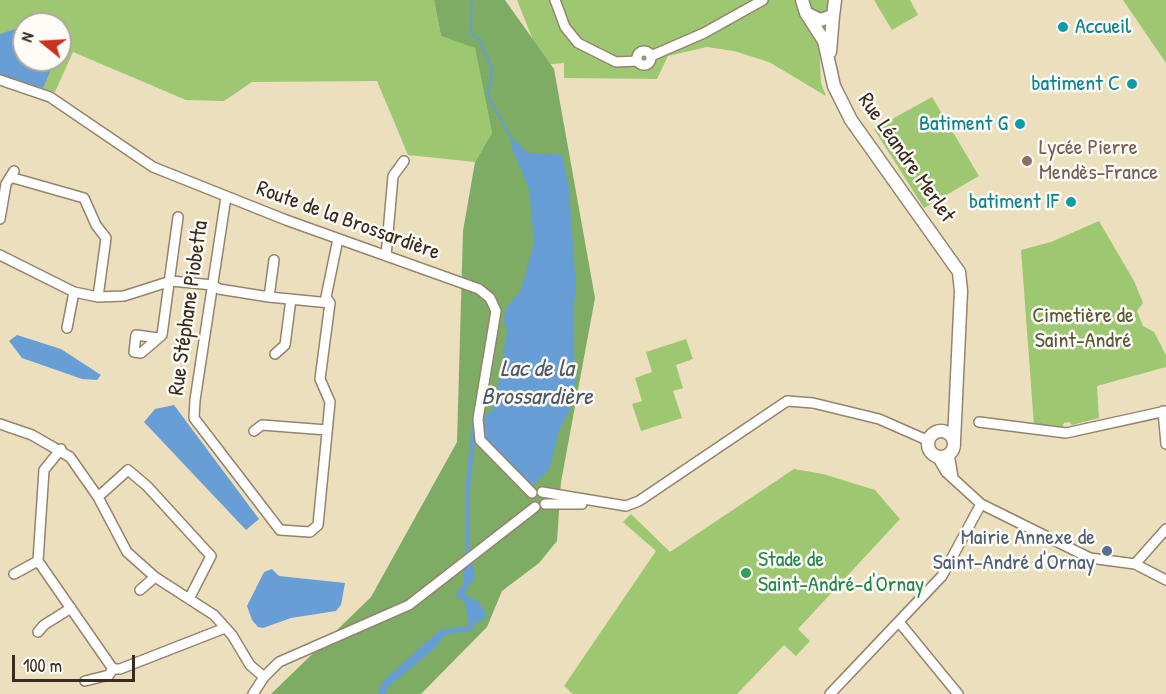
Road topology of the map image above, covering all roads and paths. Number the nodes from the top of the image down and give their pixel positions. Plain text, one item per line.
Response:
1 (555, 0) edge
2 (763, 0) edge
3 (802, 0) edge
4 (835, 0) edge
5 (806, 13) junction
6 (833, 16) junction
7 (830, 62) junction
8 (0, 80) edge
9 (404, 161) dead end
10 (226, 197) junction
11 (178, 217) dead end
12 (0, 219) edge
13 (338, 239) junction
14 (0, 255) edge
15 (386, 256) junction
16 (273, 260) dead end
17 (171, 280) junction
18 (213, 285) junction
19 (74, 292) junction
20 (98, 297) junction
21 (269, 297) junction
22 (291, 299) junction
23 (330, 303) junction
24 (68, 328) dead end
25 (158, 338) dead end
26 (275, 354) dead end
27 (954, 408) junction
28 (1164, 411) edge
29 (979, 422) dead end
30 (0, 424) edge
31 (327, 430) junction
32 (254, 431) dead end
33 (938, 431) junction
34 (929, 441) junction
35 (954, 441) junction
36 (1166, 444) edge
37 (61, 450) junction
38 (949, 454) junction
39 (936, 455) junction
40 (953, 477) junction
41 (537, 493) junction
42 (98, 497) junction
43 (602, 503) junction
44 (981, 504) junction
45 (540, 506) junction
46 (1166, 529) edge
47 (38, 561) junction
48 (1135, 564) junction
49 (14, 574) dead end
50 (155, 577) junction
51 (1166, 580) edge
52 (140, 591) dead end
53 (190, 597) junction
54 (71, 608) junction
55 (899, 622) junction
56 (225, 628) junction
57 (38, 632) dead end
58 (113, 669) junction
59 (264, 677) junction
60 (85, 681) dead end
61 (253, 694) edge
62 (831, 694) edge
63 (958, 694) edge

1 - 2 street
3 - 5 street, Rue Léandre Merlet
4 - 6 street, Rue Léandre Merlet
5 - 6 street
5 - 7 street, Rue Léandre Merlet
6 - 7 street, Rue Léandre Merlet
7 - 27 street, Rue Léandre Merlet
8 - 10 street, Route de la Brossardière
9 - 15 street
10 - 13 street, Route de la Brossardière
10 - 18 street, Rue Stéphane Piobetta
11 - 17 street
12 - 20 street
13 - 15 street, Route de la Brossardière
13 - 23 street, Rue Stéphane Piobetta
14 - 19 street
15 - 41 street, Route de la Brossardière
16 - 21 street
17 - 18 street
17 - 20 street
17 - 25 street
18 - 21 street
18 - 31 street, Rue Stéphane Piobetta
19 - 20 street
19 - 24 street
21 - 22 street
22 - 23 street
22 - 26 street
23 - 31 street, Rue Stéphane Piobetta
27 - 33 street
27 - 35 street
28 - 29 street
28 - 36 street
30 - 37 street
31 - 32 street
33 - 34 street
33 - 35 street
34 - 39 street
34 - 43 street
35 - 38 street
37 - 42 street
37 - 47 street
38 - 39 street
38 - 40 street
39 - 40 street
40 - 44 street
41 - 43 street
41 - 45 street
41 - 45 street
42 - 50 street
42 - 53 street
43 - 45 street
44 - 48 street
44 - 55 street
45 - 59 street
46 - 48 street
47 - 49 street
47 - 54 street
48 - 51 street
50 - 52 street
50 - 53 street
53 - 56 street
54 - 57 street
54 - 58 street
55 - 62 street
55 - 63 street
56 - 58 street
56 - 59 street
58 - 60 street
59 - 61 street

